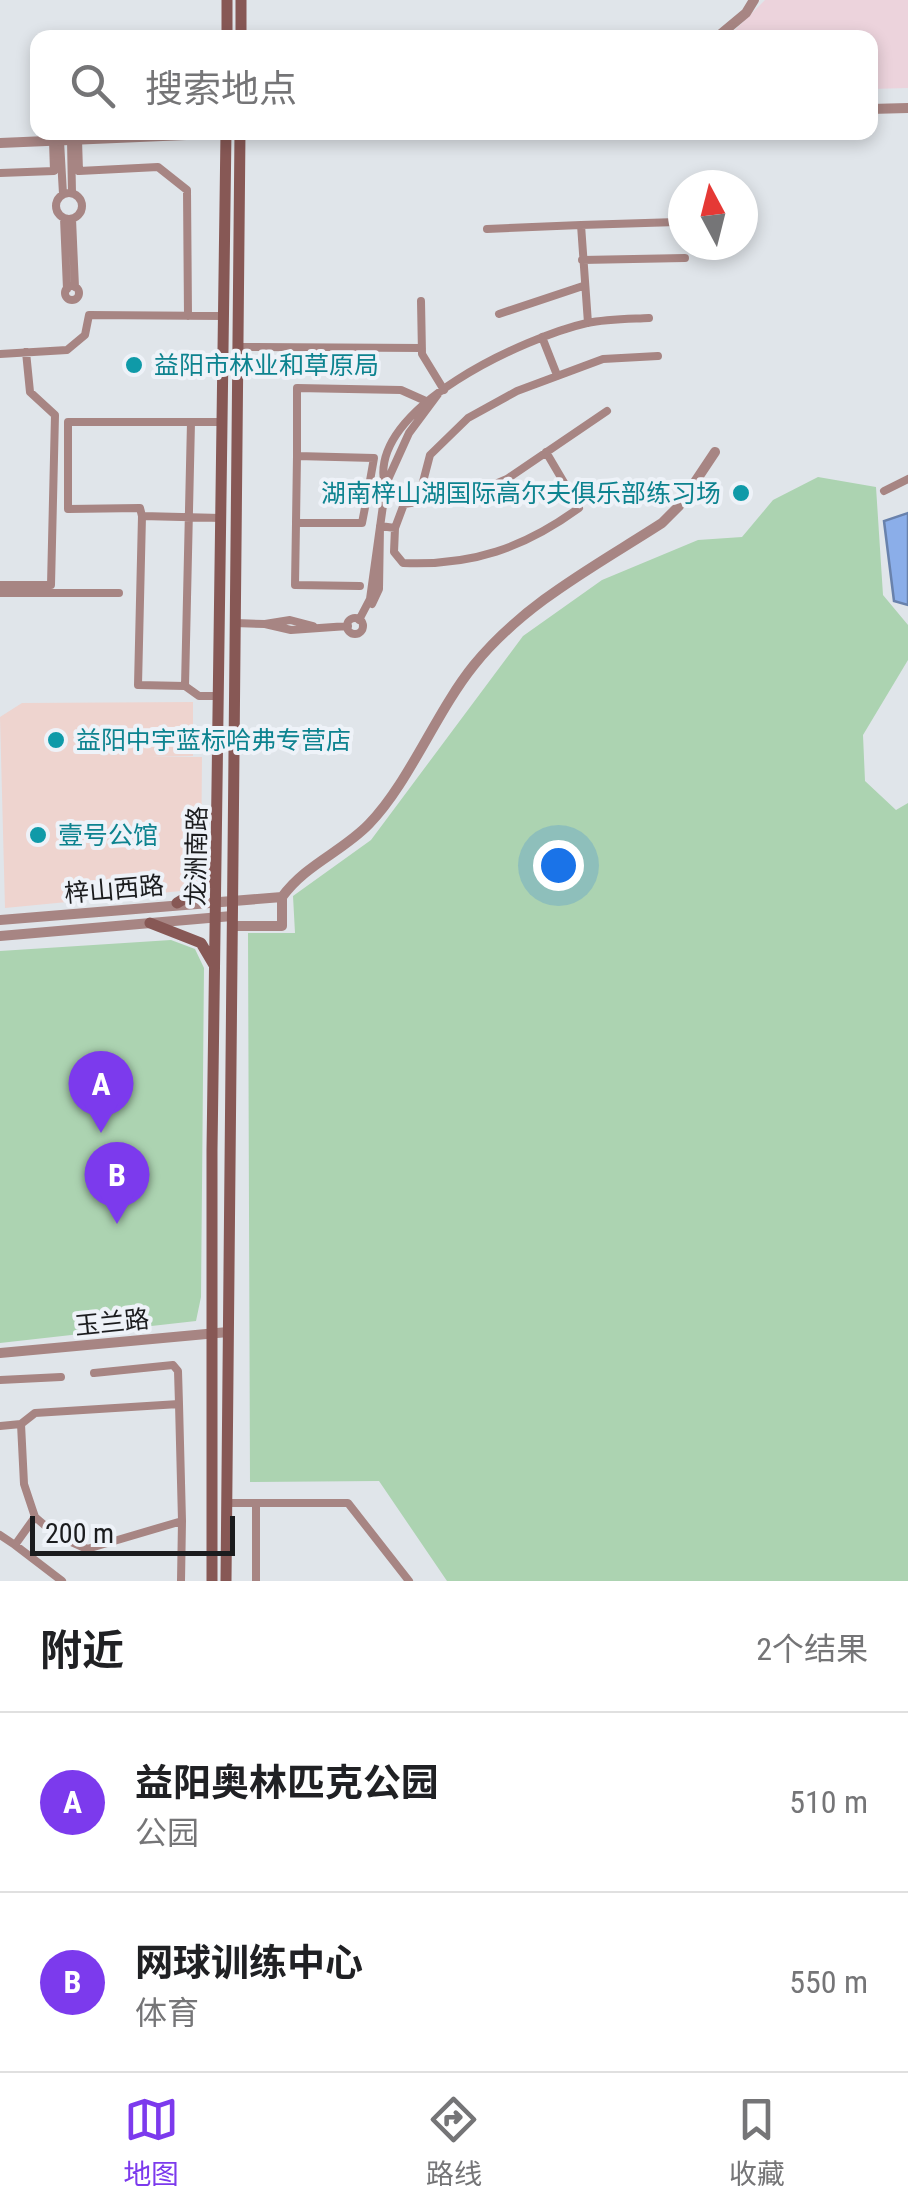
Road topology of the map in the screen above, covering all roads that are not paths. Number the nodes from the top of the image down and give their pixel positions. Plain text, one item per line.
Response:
1 (227, 0) edge
2 (241, 0) edge
3 (754, 0) edge
4 (227, 30) edge
5 (241, 30) edge
6 (726, 30) edge
7 (908, 108) edge
8 (878, 109) edge
9 (85, 140) edge
10 (226, 140) edge
11 (240, 140) edge
12 (65, 141) junction
13 (0, 144) edge
14 (67, 171) junction
15 (0, 173) edge
16 (67, 193) junction
17 (68, 218) junction
18 (668, 222) edge
19 (581, 225) junction
20 (486, 229) dead end
21 (668, 258) edge
22 (582, 260) junction
23 (583, 286) junction
24 (421, 301) dead end
25 (499, 314) dead end
26 (89, 315) junction
27 (188, 316) junction
28 (224, 316) junction
29 (649, 318) dead end
30 (588, 323) junction
31 (542, 337) junction
32 (238, 348) junction
33 (422, 348) junction
34 (26, 352) junction
35 (0, 354) edge
36 (658, 356) dead end
37 (557, 374) junction
38 (441, 392) junction
39 (428, 402) junction
40 (608, 411) dead end
41 (191, 422) junction
42 (223, 422) junction
43 (546, 452) junction
44 (715, 452) dead end
45 (297, 456) junction
46 (908, 480) edge
47 (385, 490) junction
48 (884, 490) dead end
49 (368, 492) junction
50 (418, 500) junction
51 (142, 516) junction
52 (189, 517) junction
53 (222, 518) junction
54 (296, 522) junction
55 (380, 526) junction
56 (396, 528) junction
57 (0, 585) edge
58 (360, 586) dead end
59 (0, 593) edge
60 (119, 593) dead end
61 (235, 623) junction
62 (185, 686) junction
63 (220, 696) junction
64 (218, 836) junction
65 (282, 897) junction
66 (232, 898) junction
67 (218, 900) junction
68 (177, 904) junction
69 (218, 917) junction
70 (0, 920) edge
71 (232, 921) junction
72 (150, 923) junction
73 (0, 936) edge
74 (216, 974) junction
75 (228, 1332) junction
76 (211, 1333) junction
77 (0, 1353) edge
78 (94, 1373) dead end
79 (60, 1377) dead end
80 (0, 1380) edge
81 (180, 1404) junction
82 (22, 1424) junction
83 (0, 1426) edge
84 (226, 1503) junction
85 (256, 1503) junction
86 (34, 1517) junction
87 (182, 1521) junction
88 (0, 1534) edge
89 (15, 1545) junction
90 (62, 1581) edge
91 (181, 1581) edge
92 (212, 1581) edge
93 (226, 1581) edge
94 (256, 1581) edge
95 (409, 1581) edge

1 - 4 main road
2 - 5 main road
3 - 6 street
7 - 8 street
9 - 12 street
10 - 28 main road, 龙洲南路
11 - 32 main road, 龙洲南路
12 - 13 street
12 - 14 street
12 - 14 street
14 - 15 street
14 - 16 street
14 - 27 street
16 - 17 street
16 - 17 street
17 - 26 street
18 - 19 street
19 - 20 street
19 - 22 street
21 - 22 street
22 - 23 street
23 - 25 street
23 - 30 street
24 - 33 street
26 - 27 street
26 - 34 street
27 - 28 street
28 - 42 main road, 龙洲南路
29 - 30 street
30 - 31 street
31 - 37 street
31 - 38 street
32 - 33 street
32 - 61 main road, 龙洲南路
33 - 38 street
34 - 35 street
34 - 57 street
36 - 37 street
37 - 50 street
38 - 39 street
38 - 47 street
39 - 45 street
39 - 47 street
40 - 43 street
41 - 42 street
41 - 51 street
41 - 52 street
42 - 53 main road, 龙洲南路
43 - 50 street
43 - 56 street
44 - 65 street
45 - 49 street
45 - 54 street
46 - 48 street
47 - 49 street
47 - 55 street
49 - 54 street
50 - 56 street
51 - 52 street
51 - 62 street
52 - 53 street
52 - 62 street
53 - 63 main road, 龙洲南路
54 - 58 street
55 - 56 street
55 - 61 street
59 - 60 street
61 - 66 main road, 龙洲南路
62 - 63 street
63 - 64 main road, 龙洲南路
64 - 67 main road, 龙洲南路
64 - 68 main road
65 - 66 street, 梓山西路
65 - 71 street, 梓山西路
66 - 67 street, 梓山西路
66 - 71 main road, 龙洲南路
67 - 68 street, 梓山西路
67 - 69 main road, 龙洲南路
68 - 70 street, 梓山西路
69 - 71 street, 梓山西路
69 - 72 street, 梓山西路
69 - 74 main road, 龙洲南路
71 - 75 main road, 龙洲南路
72 - 73 street, 梓山西路
72 - 74 main road
74 - 76 main road, 龙洲南路
75 - 76 street, 玉兰路
75 - 84 main road, 龙洲南路
76 - 77 street, 玉兰路
76 - 92 main road, 龙洲南路
78 - 81 street
79 - 80 street
81 - 82 street
81 - 87 street
82 - 83 street
82 - 86 street
84 - 85 street
84 - 93 main road, 龙洲南路
85 - 94 street
85 - 95 street
86 - 87 street
86 - 89 street
87 - 91 street
88 - 89 street
89 - 90 street

